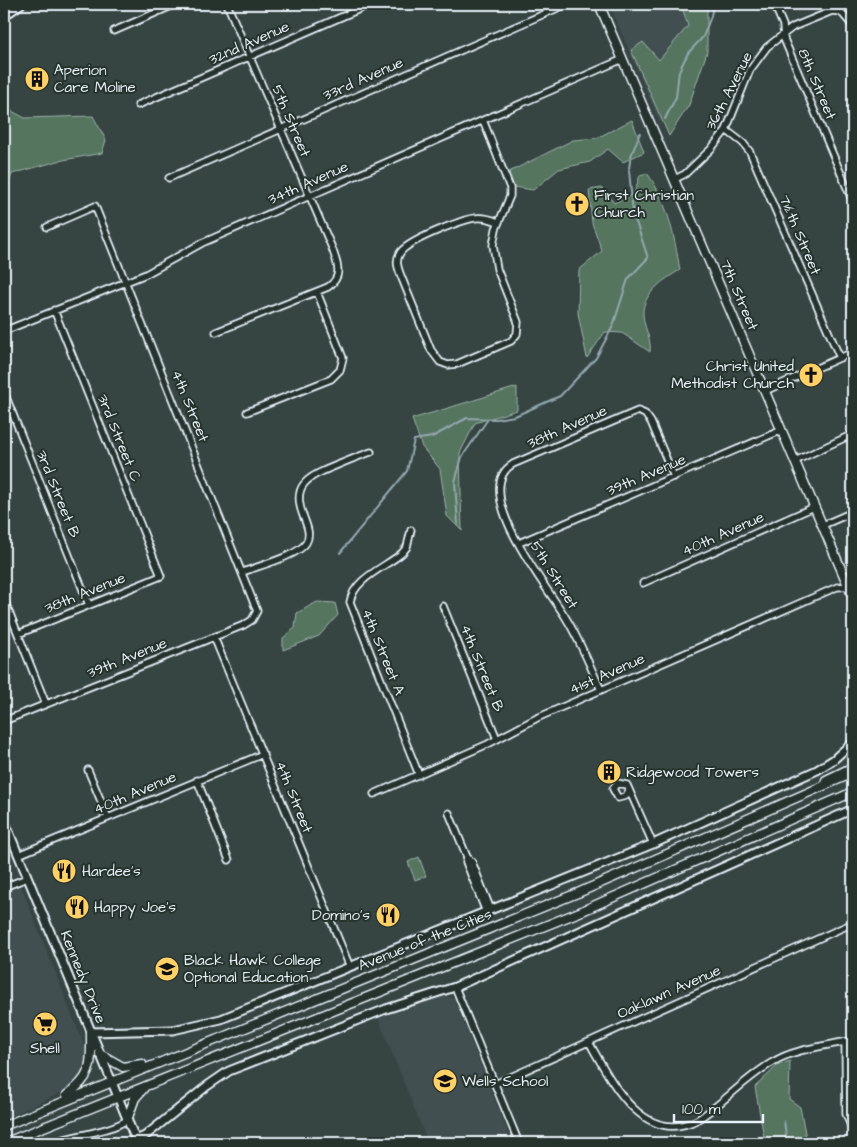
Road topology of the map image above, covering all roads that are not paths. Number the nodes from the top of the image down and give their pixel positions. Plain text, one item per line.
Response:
1 (20, 4) edge
2 (176, 4) edge
3 (227, 4) edge
4 (370, 4) edge
5 (567, 4) edge
6 (599, 4) edge
7 (774, 4) edge
8 (4, 16) edge
9 (853, 26) edge
10 (114, 31) dead end
11 (782, 32) junction
12 (250, 56) junction
13 (623, 59) junction
14 (138, 105) dead end
15 (483, 120) junction
16 (281, 129) junction
17 (726, 130) junction
18 (169, 178) dead end
19 (674, 179) junction
20 (309, 196) junction
21 (853, 202) edge
22 (498, 222) junction
23 (47, 227) dead end
24 (126, 282) junction
25 (317, 292) junction
26 (54, 310) junction
27 (4, 331) edge
28 (216, 332) dead end
29 (853, 352) edge
30 (840, 358) junction
31 (765, 391) junction
32 (4, 392) edge
33 (248, 412) dead end
34 (782, 430) junction
35 (853, 434) edge
36 (371, 452) dead end
37 (795, 461) junction
38 (504, 471) joint
39 (674, 477) junction
40 (814, 508) junction
41 (853, 512) edge
42 (823, 525) junction
43 (411, 530) dead end
44 (519, 543) junction
45 (243, 572) junction
46 (161, 576) joint
47 (643, 583) dead end
48 (851, 586) edge
49 (853, 597) edge
50 (4, 599) edge
51 (89, 604) junction
52 (443, 606) dead end
53 (256, 615) joint
54 (18, 634) junction
55 (214, 637) junction
56 (601, 690) junction
57 (46, 704) junction
58 (4, 721) edge
59 (497, 739) junction
60 (853, 742) edge
61 (263, 754) junction
62 (853, 766) edge
63 (88, 770) dead end
64 (853, 773) edge
65 (419, 775) junction
66 (197, 780) junction
67 (628, 792) dead end
68 (853, 792) edge
69 (374, 794) dead end
70 (853, 796) edge
71 (820, 807) junction
72 (853, 809) edge
73 (769, 810) junction
74 (449, 813) dead end
75 (108, 818) junction
76 (4, 820) edge
77 (653, 844) junction
78 (18, 855) junction
79 (229, 860) dead end
80 (27, 878) junction
81 (4, 888) edge
82 (489, 911) junction
83 (853, 924) edge
84 (350, 967) junction
85 (455, 987) junction
86 (250, 1025) junction
87 (91, 1032) junction
88 (853, 1040) edge
89 (589, 1042) junction
90 (845, 1042) junction
91 (100, 1054) junction
92 (111, 1081) junction
93 (495, 1084) junction
94 (149, 1085) junction
95 (118, 1097) junction
96 (43, 1109) junction
97 (127, 1120) junction
98 (4, 1126) edge
99 (853, 1132) edge
100 (136, 1142) edge
101 (4, 1143) edge
102 (50, 1143) edge
103 (519, 1143) edge

1 - 8 street
2 - 10 street
3 - 12 street, 5th Street
4 - 12 street, 32nd Avenue
5 - 16 street, 33rd Avenue
6 - 13 main road, 7th Street
7 - 11 street, 8th Street
9 - 11 street, 36th Avenue
11 - 17 street, 36th Avenue
11 - 21 street, 8th Street
12 - 14 street, 32nd Avenue
12 - 16 street, 5th Street
13 - 15 street, 34th Avenue
13 - 19 main road, 7th Street
15 - 20 street, 34th Avenue
15 - 22 street
16 - 18 street, 33rd Avenue
16 - 20 street, 5th Street
17 - 19 street, 36th Avenue
17 - 30 street, 7½th Street
19 - 31 main road, 7th Street
20 - 24 street, 34th Avenue
20 - 25 street, 5th Street
22 - 22 street
23 - 24 street, 4th Street
24 - 26 street, 34th Avenue
24 - 45 street, 4th Street
25 - 28 street
25 - 33 street
26 - 27 street, 34th Avenue
26 - 46 street, 3rd Street C
29 - 30 street
30 - 31 street
31 - 34 main road, 7th Street
32 - 51 street, 3rd Street B
34 - 37 main road, 7th Street
34 - 39 street, 39th Avenue
35 - 37 street
36 - 45 street
37 - 40 main road, 7th Street
38 - 39 street, 38th Avenue
38 - 44 street, 5th Street
39 - 44 street, 39th Avenue
40 - 42 main road, 7th Street
40 - 47 street, 40th Avenue
41 - 42 street
42 - 48 main road, 7th Street
43 - 65 street, 4th Street A
44 - 56 street, 5th Street
45 - 53 street, 4th Street
46 - 51 street, 38th Avenue
48 - 49 main road, 7th Street
48 - 56 street, 41st Avenue
50 - 54 street
51 - 54 street, 38th Avenue
52 - 59 street, 4th Street B
53 - 55 street, 39th Avenue
54 - 57 street
55 - 57 street, 39th Avenue
55 - 61 street, 4th Street
56 - 59 street, 41st Avenue
57 - 58 street, 39th Avenue
59 - 65 street, 41st Avenue
60 - 77 street, Avenue of the Cities
61 - 66 street, 40th Avenue
61 - 84 street, 4th Street
62 - 73 main road
63 - 75 street
64 - 73 main road, Avenue of the Cities
65 - 69 street, 41st Avenue
66 - 75 street, 40th Avenue
66 - 79 street
67 - 77 street
68 - 71 main road, Avenue of the Cities
70 - 71 main road
71 - 94 main road, Avenue of the Cities
72 - 85 street
73 - 86 main road, Avenue of the Cities
74 - 82 street
75 - 78 street, 40th Avenue
76 - 78 street, Kennedy Drive
77 - 82 street, Avenue of the Cities
78 - 80 street, Kennedy Drive
80 - 81 street
80 - 87 street, Kennedy Drive
82 - 84 street, Avenue of the Cities
83 - 89 street, Oaklawn Avenue
84 - 87 street, Avenue of the Cities
85 - 93 street
85 - 100 street
86 - 91 main road
86 - 92 main road, Avenue of the Cities
87 - 91 street, Kennedy Drive
87 - 96 main road
88 - 90 street
89 - 90 street
89 - 93 street, Oaklawn Avenue
90 - 99 street
91 - 92 street, Kennedy Drive
92 - 95 street, Kennedy Drive
92 - 96 main road, Avenue of the Cities
93 - 103 street
94 - 95 main road, Avenue of the Cities
94 - 97 main road
95 - 97 street, Kennedy Drive
95 - 101 main road, Avenue of the Cities
96 - 98 main road, Avenue of the Cities
97 - 100 street, Kennedy Drive
97 - 102 street

